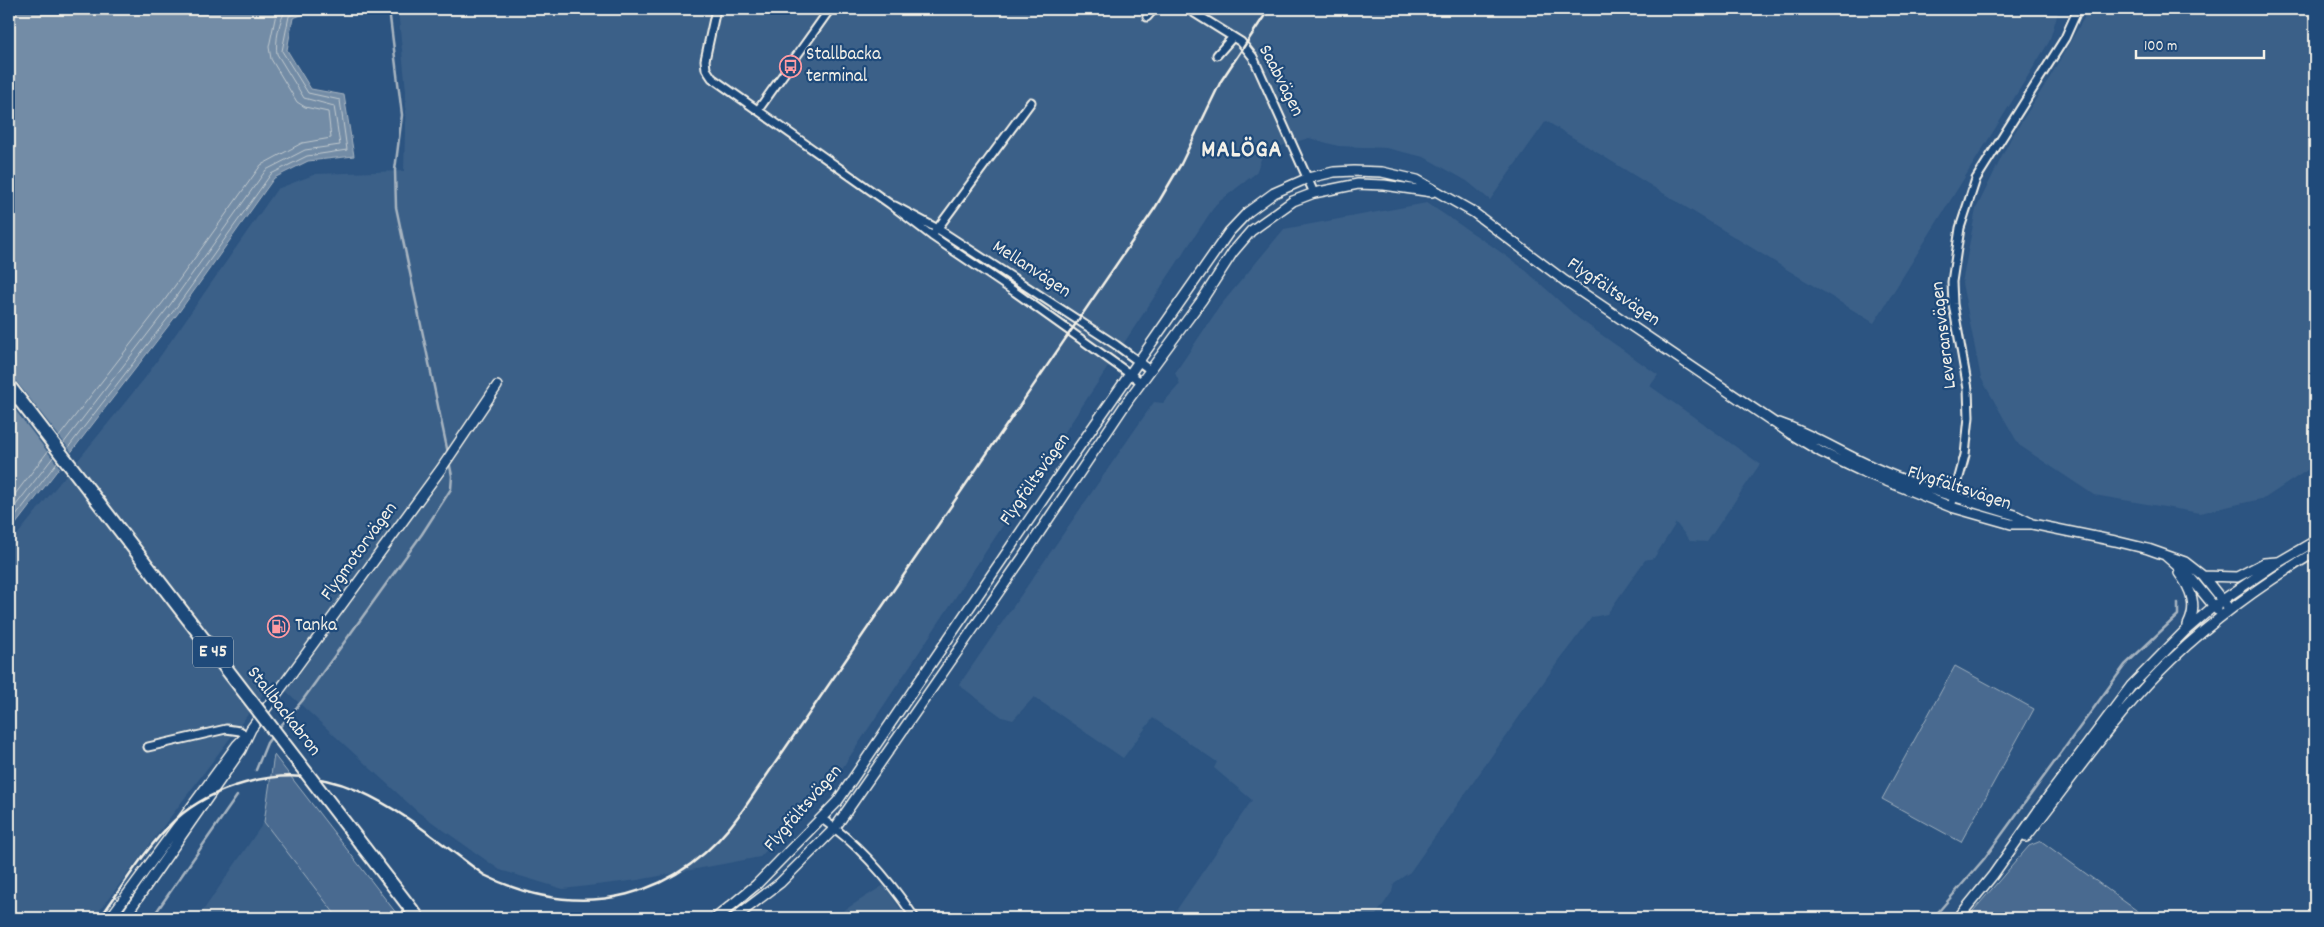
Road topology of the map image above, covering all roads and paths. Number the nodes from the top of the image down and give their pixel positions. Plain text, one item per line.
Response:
1 (716, 9) edge
2 (830, 9) edge
3 (1154, 9) edge
4 (1188, 9) edge
5 (2078, 9) edge
6 (1147, 17) dead end
7 (1232, 38) junction
8 (1217, 55) dead end
9 (1030, 102) dead end
10 (758, 110) junction
11 (1308, 178) junction
12 (1314, 193) junction
13 (1437, 193) junction
14 (890, 204) junction
15 (938, 228) junction
16 (932, 236) junction
17 (1139, 361) junction
18 (1150, 370) junction
19 (1130, 373) junction
20 (1141, 382) junction
21 (9, 386) edge
22 (497, 386) dead end
23 (1953, 502) junction
24 (2315, 541) edge
25 (2315, 552) edge
26 (2166, 556) junction
27 (2279, 562) junction
28 (2173, 564) junction
29 (2203, 576) junction
30 (2222, 600) junction
31 (2214, 606) junction
32 (2229, 609) junction
33 (2221, 616) junction
34 (2185, 631) junction
35 (247, 736) junction
36 (148, 747) dead end
37 (822, 819) junction
38 (836, 828) junction
39 (1993, 875) junction
40 (110, 918) edge
41 (124, 918) edge
42 (418, 918) edge
43 (716, 918) edge
44 (734, 918) edge
45 (914, 918) edge
46 (1958, 918) edge

1 - 10 street, Mellanvägen
2 - 10 street
3 - 6 street
4 - 7 street, Saabvägen
5 - 23 street, Leveransvägen
7 - 8 street
7 - 11 street, Saabvägen
9 - 15 street
10 - 14 street, Mellanvägen
11 - 12 street, Saabvägen
11 - 13 street, Flygfältsvägen
11 - 17 street, Flygfältsvägen
12 - 13 street, Flygfältsvägen
12 - 18 street, Flygfältsvägen
13 - 23 street, Flygfältsvägen
14 - 15 street, Mellanvägen
14 - 16 street, Mellanvägen
15 - 16 street
15 - 17 street, Mellanvägen
16 - 19 street, Mellanvägen
17 - 18 street, Mellanvägen
17 - 19 street, Flygfältsvägen
18 - 20 street, Flygfältsvägen
19 - 20 street, Mellanvägen
19 - 37 street, Flygfältsvägen
20 - 38 street, Flygfältsvägen
21 - 42 highway, Stallbackabron / E 45, bridge
22 - 35 street, Flygmotorvägen
23 - 26 street, Flygfältsvägen
24 - 27 street
25 - 32 street
26 - 28 street, Flygfältsvägen
26 - 29 street, Flygfältsvägen
27 - 29 street
27 - 30 street
28 - 31 street, Flygfältsvägen
28 - 34 street
29 - 30 street, Flygfältsvägen
30 - 31 street
30 - 32 street, Flygfältsvägen
31 - 33 street, Flygfältsvägen
31 - 34 street
32 - 33 street
33 - 39 street
34 - 39 street
35 - 36 street
35 - 40 street, Flygmotorvägen
35 - 41 street, Flygmotorvägen
37 - 38 street
37 - 43 street, Flygfältsvägen
38 - 44 street, Flygfältsvägen
38 - 45 street
39 - 46 street

